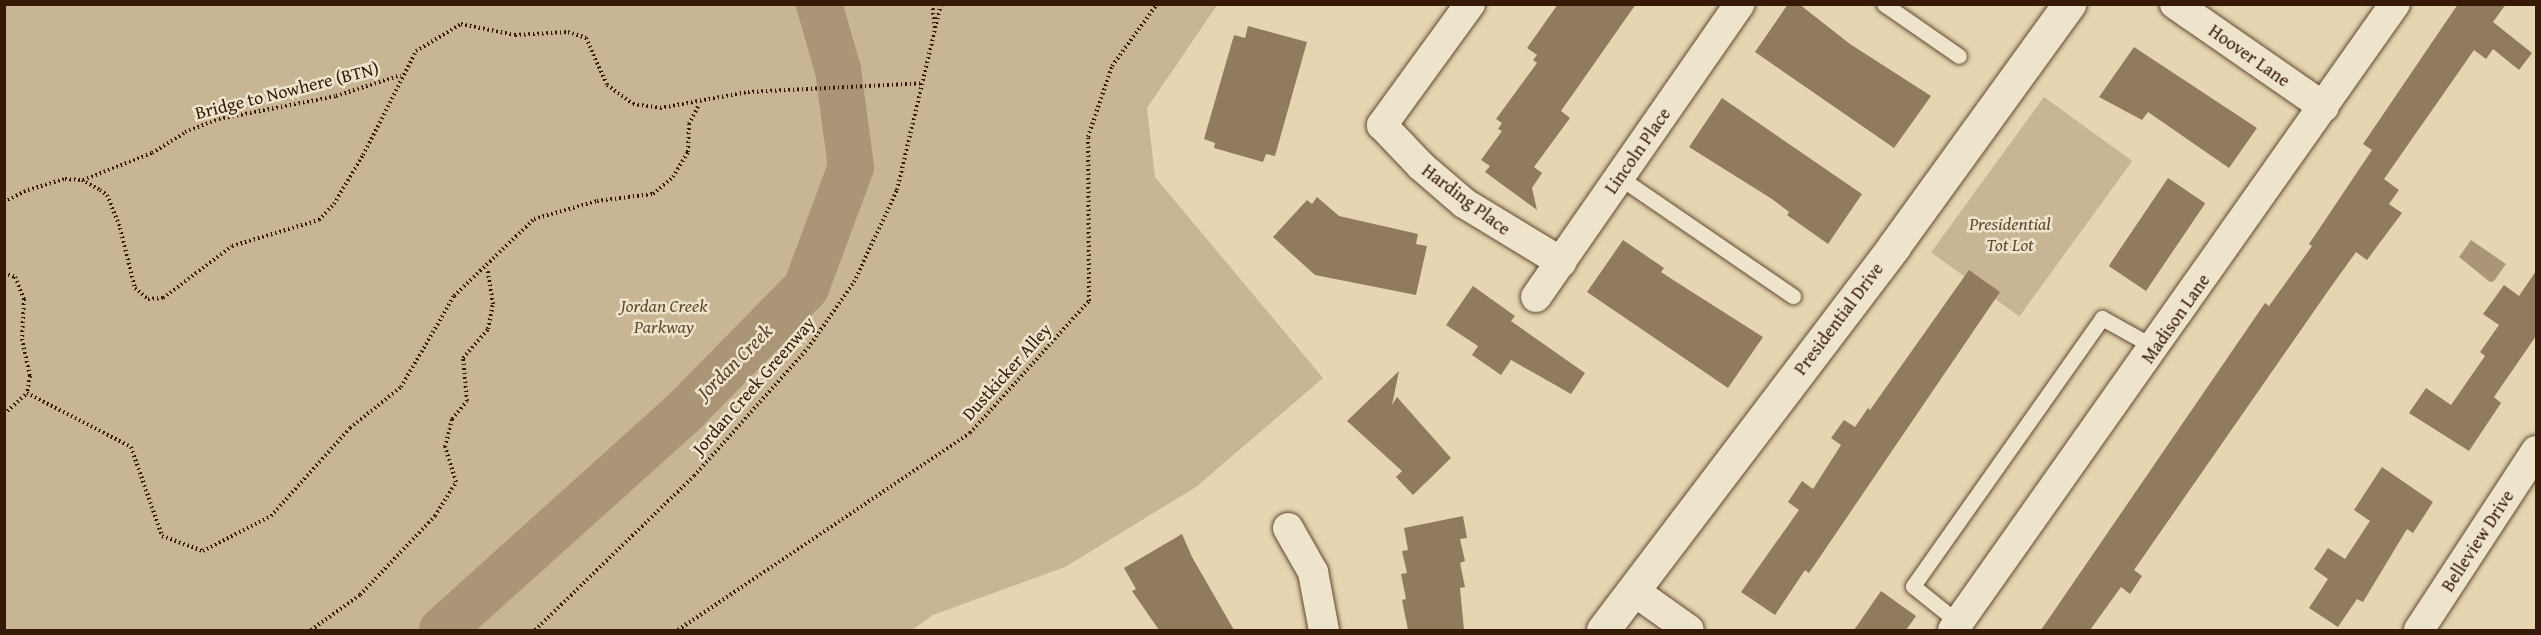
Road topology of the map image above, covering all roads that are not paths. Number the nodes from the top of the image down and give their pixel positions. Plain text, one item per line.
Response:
1 (1470, 4) edge
2 (1740, 4) edge
3 (1884, 4) edge
4 (2069, 4) edge
5 (2175, 4) edge
6 (2395, 4) edge
7 (1959, 56) dead end
8 (2324, 107) junction
9 (1619, 177) junction
10 (1560, 262) junction
11 (1793, 296) dead end
12 (1536, 297) dead end
13 (2156, 348) junction
14 (2536, 451) edge
15 (1288, 528) dead end
16 (1634, 591) junction
17 (1956, 627) edge
18 (1324, 630) edge
19 (1603, 630) edge
20 (1689, 630) edge
21 (2419, 630) edge

1 - 10 street, Harding Place
2 - 9 street, Lincoln Place
3 - 7 lane
4 - 16 street, Presidential Drive
5 - 8 street, Hoover Lane
6 - 8 street, Madison Lane
8 - 13 street, Madison Lane
9 - 10 street, Lincoln Place
9 - 11 lane
10 - 12 street, Lincoln Place
13 - 17 street, Madison Lane
13 - 17 lane
14 - 21 street, Belleview Drive
15 - 18 street
16 - 19 street, Presidential Drive
16 - 20 street

